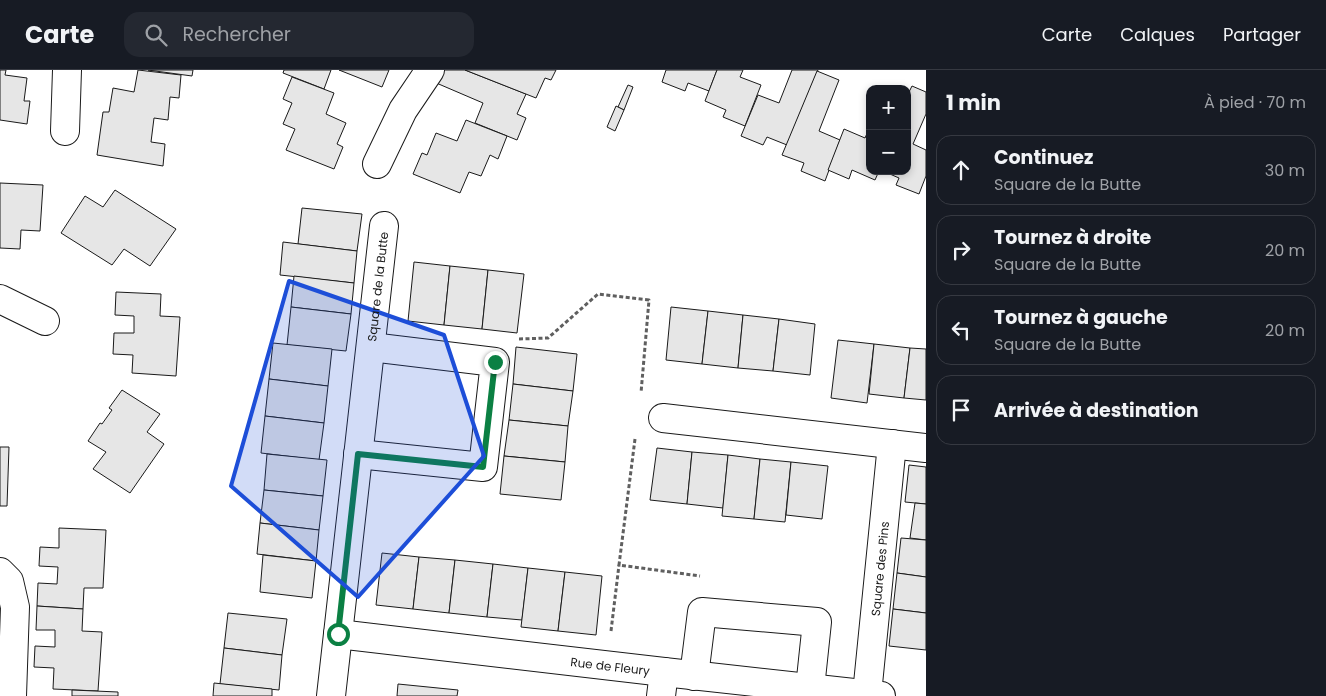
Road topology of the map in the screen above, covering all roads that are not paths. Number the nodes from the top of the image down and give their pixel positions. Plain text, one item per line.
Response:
1 (67, 70) edge
2 (430, 70) edge
3 (65, 131) dead end
4 (377, 164) dead end
5 (384, 226) dead end
6 (0, 299) edge
7 (45, 321) dead end
8 (370, 348) junction
9 (663, 418) dead end
10 (892, 444) junction
11 (926, 448) edge
12 (358, 454) junction
13 (0, 572) edge
14 (338, 634) junction
15 (694, 676) junction
16 (662, 684) edge
17 (810, 688) junction
18 (874, 695) edge
19 (12, 696) edge
20 (331, 696) edge

1 - 3 street
2 - 4 street
5 - 8 street, Square de la Butte
6 - 7 street
8 - 12 street, Square de la Butte
8 - 12 street, Square de la Butte
9 - 10 street
10 - 11 street
10 - 18 street, Square des Pins
12 - 14 street, Square de la Butte
13 - 19 street
14 - 16 street, Rue de Fleury
14 - 20 street, Square de la Butte
15 - 16 street, Rue de Fleury
15 - 17 street, Rue de Fleury
15 - 17 street
17 - 18 street, Rue de Fleury

